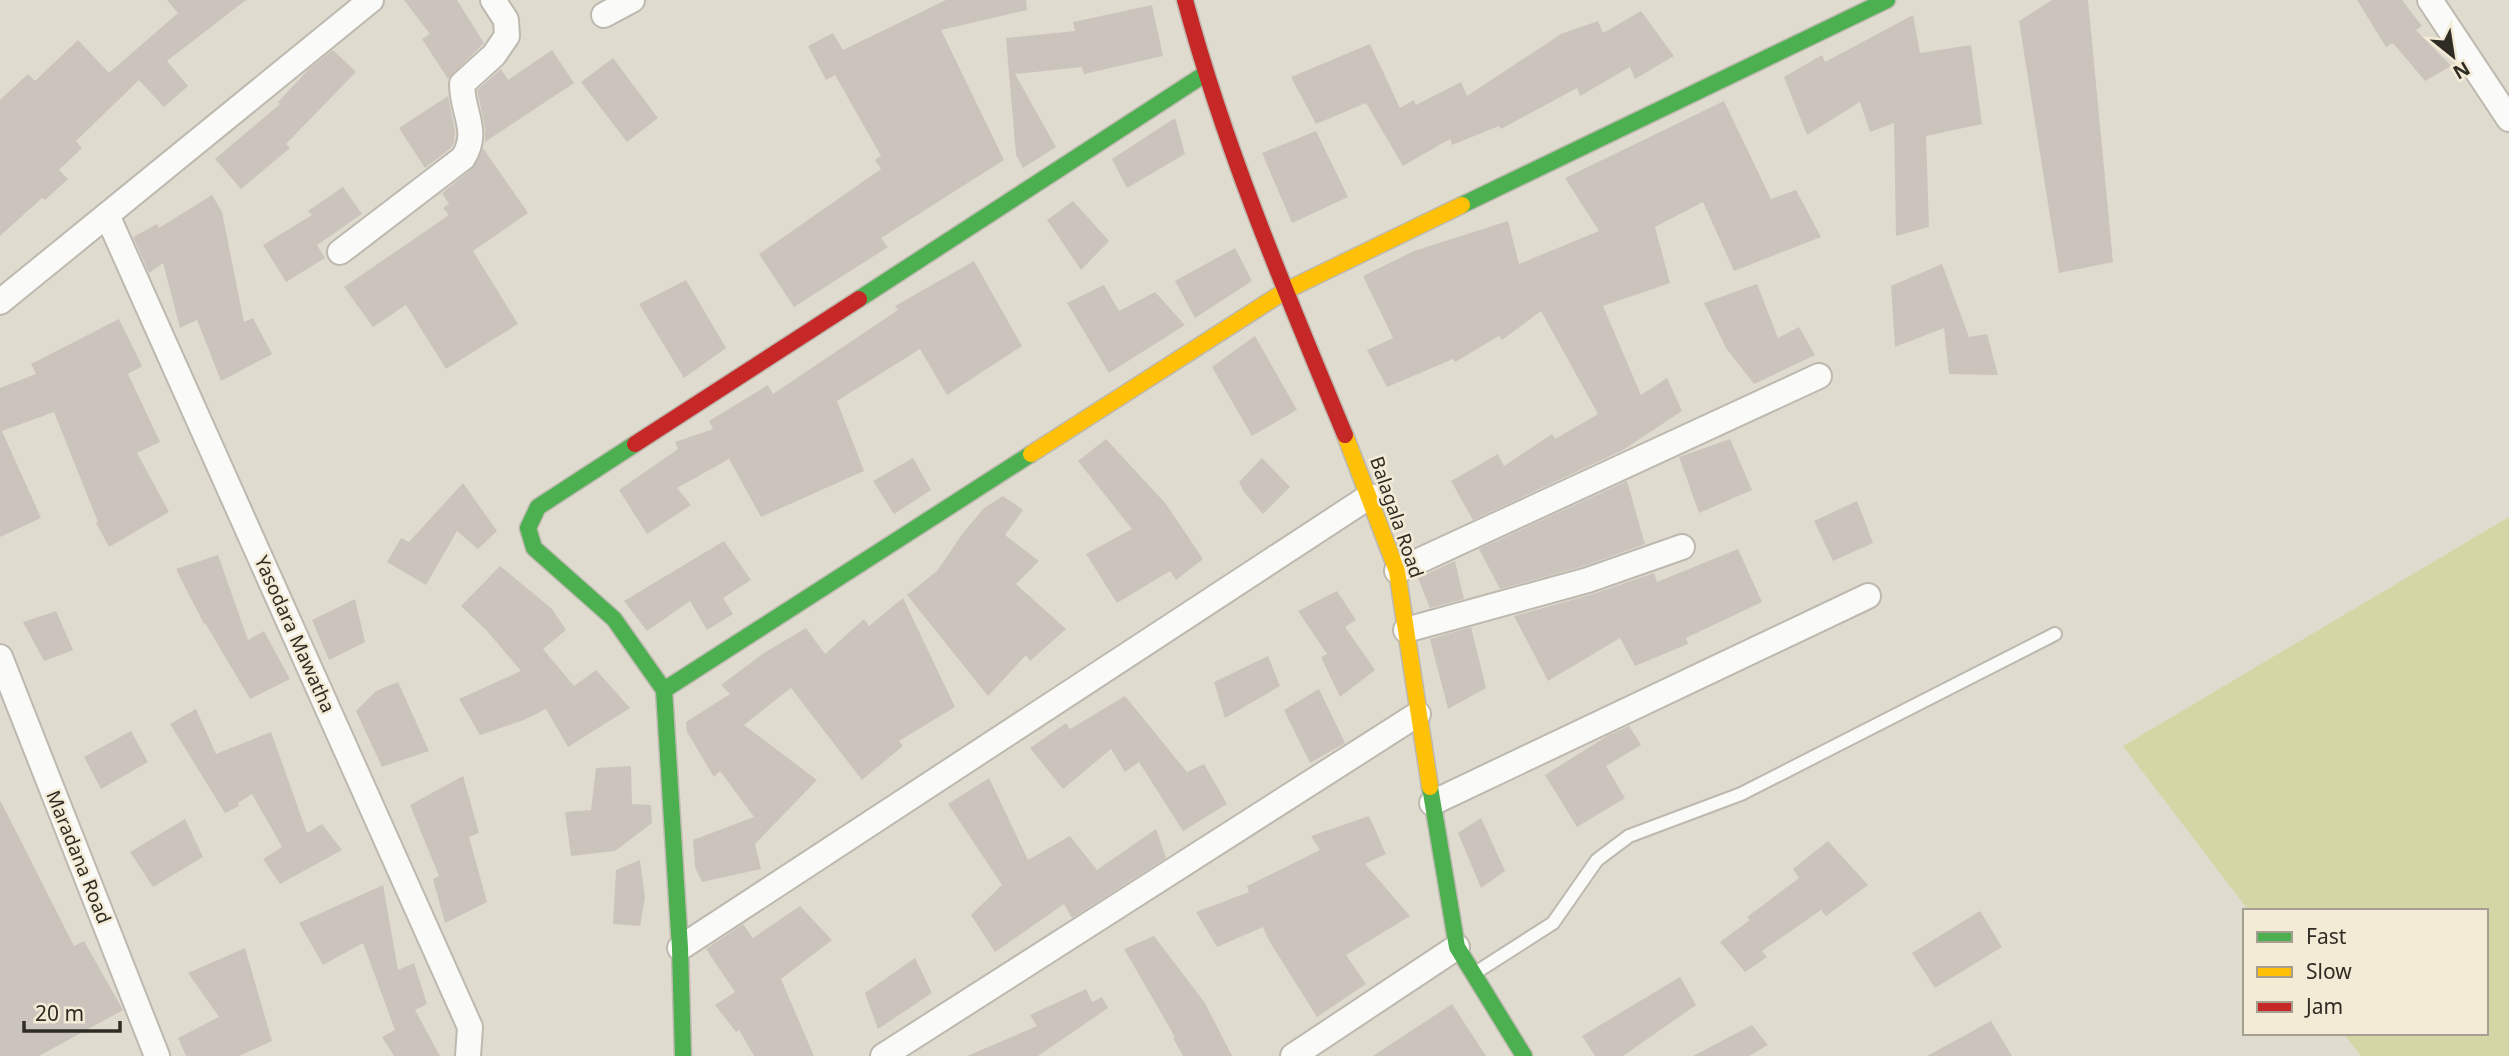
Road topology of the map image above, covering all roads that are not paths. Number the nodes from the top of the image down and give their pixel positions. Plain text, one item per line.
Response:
1 (371, 0) edge
2 (493, 0) edge
3 (632, 0) edge
4 (1185, 0) edge
5 (1887, 0) edge
6 (2430, 0) edge
7 (604, 15) dead end
8 (1205, 74) junction
9 (2509, 119) edge
10 (107, 215) junction
11 (340, 252) dead end
12 (1285, 291) junction
13 (0, 302) edge
14 (1819, 376) dead end
15 (1370, 496) junction
16 (1682, 547) dead end
17 (1398, 571) junction
18 (1868, 596) dead end
19 (1406, 629) junction
20 (2054, 634) dead end
21 (0, 657) edge
22 (664, 691) junction
23 (1418, 715) junction
24 (1432, 803) junction
25 (680, 947) junction
26 (1457, 947) junction
27 (1474, 973) junction
28 (158, 1056) edge
29 (468, 1056) edge
30 (683, 1056) edge
31 (883, 1056) edge
32 (1293, 1056) edge
33 (1524, 1056) edge

1 - 10 street
2 - 11 street
3 - 7 street
4 - 8 street, Balagala Road
5 - 12 street
6 - 9 street
8 - 12 street, Balagala Road
8 - 22 street
10 - 13 street
10 - 29 street, Yasodara Mawatha
12 - 15 street, Balagala Road
12 - 22 street
14 - 17 street
15 - 17 street, Balagala Road
15 - 25 street
16 - 19 street
17 - 19 street, Balagala Road
18 - 24 street
19 - 23 street, Balagala Road
20 - 27 lane
21 - 28 street, Maradana Road
22 - 25 street
23 - 24 street, Balagala Road
23 - 31 street
24 - 26 street, Balagala Road
25 - 30 street
26 - 27 street, Balagala Road
26 - 32 street
27 - 33 street, Balagala Road

